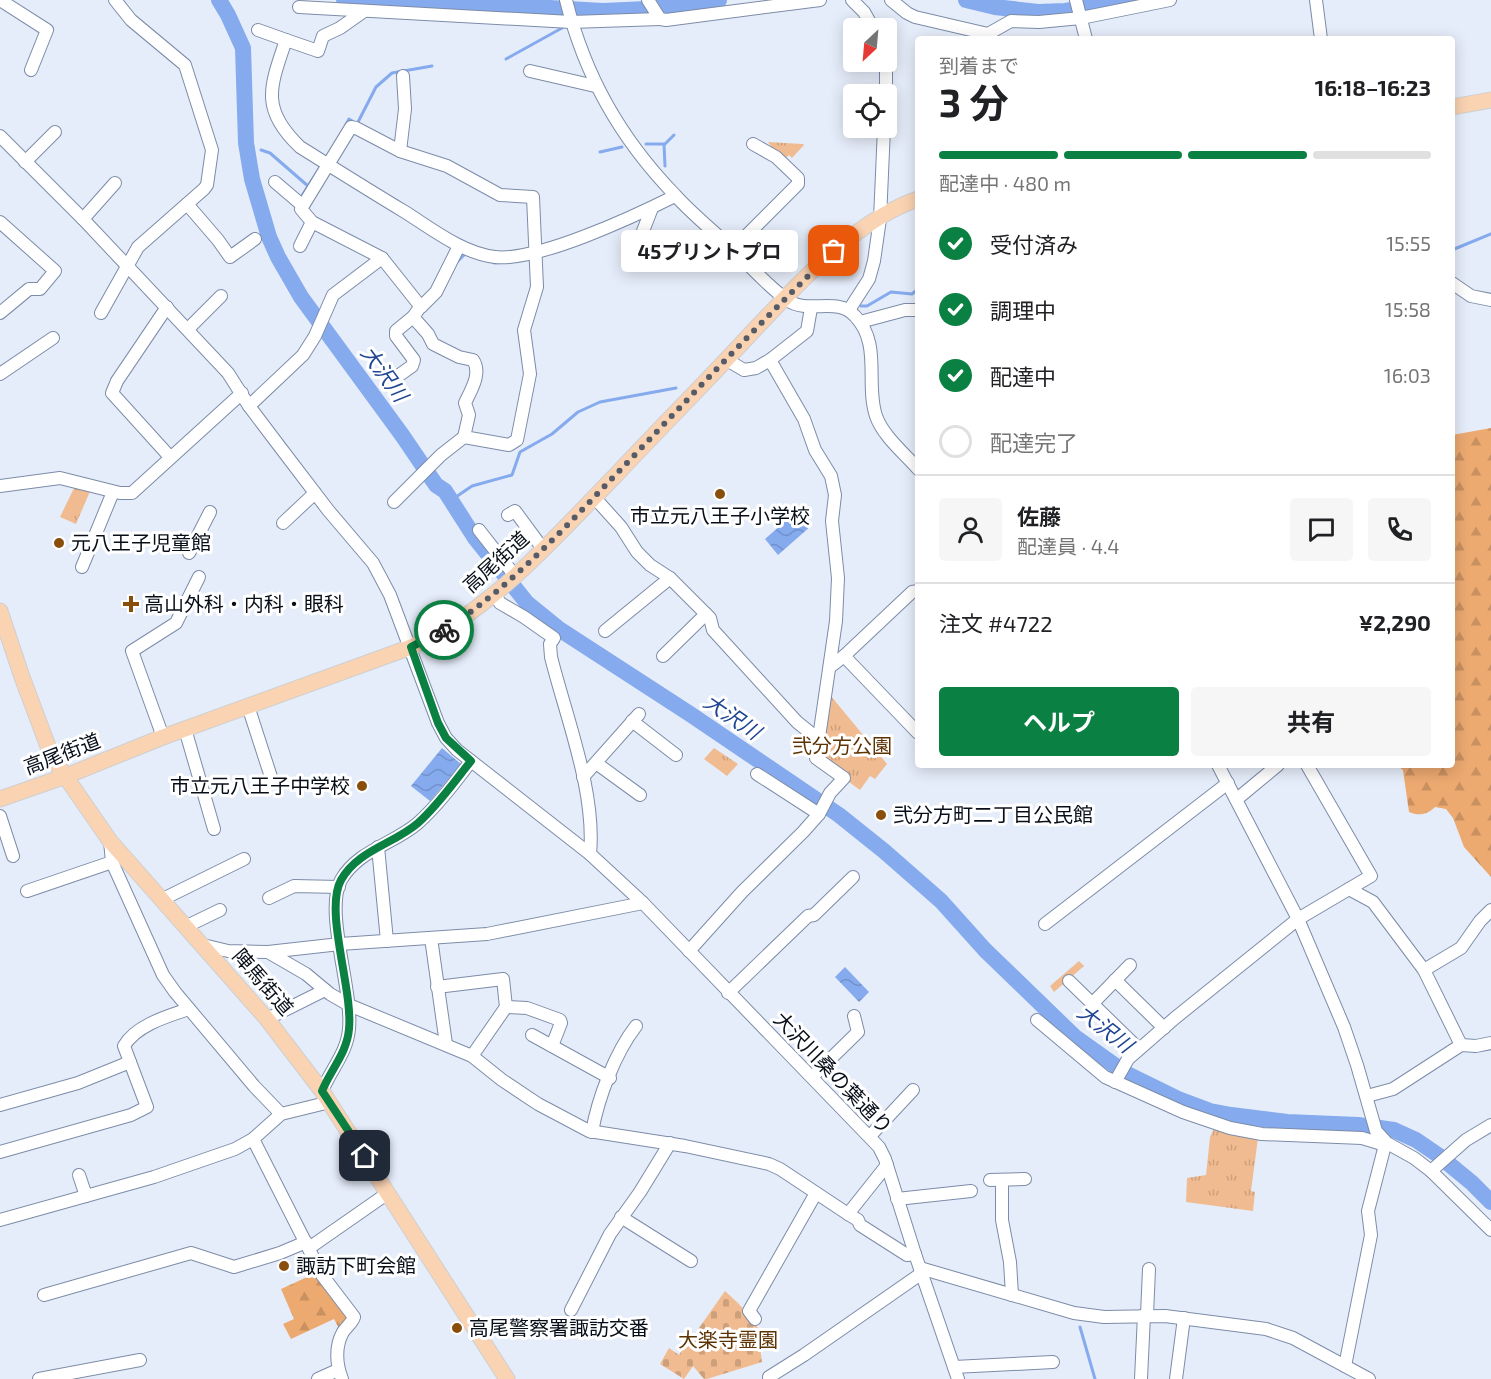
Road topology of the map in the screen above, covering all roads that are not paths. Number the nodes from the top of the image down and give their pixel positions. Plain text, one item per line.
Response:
1 (0, 0) edge
2 (115, 0) edge
3 (566, 0) edge
4 (648, 0) edge
5 (820, 0) edge
6 (852, 0) edge
7 (891, 0) edge
8 (1076, 0) edge
9 (1170, 0) edge
10 (1316, 0) edge
11 (299, 7) dead end
12 (364, 11) junction
13 (659, 17) junction
14 (1081, 17) junction
15 (867, 18) edge
16 (545, 20) junction
17 (571, 20) junction
18 (258, 30) dead end
19 (528, 30) dead end
20 (1085, 36) edge
21 (1321, 36) edge
22 (286, 40) junction
23 (31, 70) dead end
24 (530, 71) dead end
25 (403, 76) dead end
26 (596, 86) junction
27 (1491, 100) edge
28 (1455, 106) edge
29 (55, 132) dead end
30 (884, 138) edge
31 (2, 142) edge
32 (753, 144) dead end
33 (400, 152) junction
34 (26, 162) junction
35 (327, 165) junction
36 (275, 182) dead end
37 (115, 183) dead end
38 (675, 196) junction
39 (915, 201) edge
40 (187, 204) junction
41 (302, 205) junction
42 (652, 208) junction
43 (83, 219) junction
44 (880, 219) junction
45 (0, 222) edge
46 (312, 222) junction
47 (255, 239) dead end
48 (300, 246) dead end
49 (459, 246) junction
50 (733, 249) junction
51 (536, 253) junction
52 (382, 258) junction
53 (643, 259) dead end
54 (126, 265) junction
55 (1455, 285) edge
56 (221, 296) dead end
57 (785, 298) junction
58 (1491, 300) edge
59 (167, 307) junction
60 (812, 308) junction
61 (849, 310) junction
62 (915, 310) edge
63 (417, 312) junction
64 (0, 313) edge
65 (101, 313) dead end
66 (860, 322) junction
67 (188, 328) junction
68 (53, 338) dead end
69 (727, 360) junction
70 (770, 360) junction
71 (0, 374) edge
72 (398, 376) dead end
73 (242, 393) junction
74 (249, 406) junction
75 (464, 437) junction
76 (170, 457) junction
77 (915, 466) edge
78 (0, 486) edge
79 (113, 492) junction
80 (315, 493) junction
81 (594, 497) junction
82 (394, 502) dead end
83 (210, 512) dead end
84 (508, 515) dead end
85 (283, 523) dead end
86 (479, 530) dead end
87 (543, 549) junction
88 (189, 553) dead end
89 (82, 567) dead end
90 (199, 577) dead end
91 (670, 578) junction
92 (506, 584) junction
93 (915, 592) edge
94 (0, 610) edge
95 (706, 614) junction
96 (605, 631) dead end
97 (411, 647) junction
98 (663, 656) dead end
99 (844, 656) junction
100 (830, 667) junction
101 (248, 706) junction
102 (185, 729) junction
103 (915, 730) edge
104 (163, 737) junction
105 (818, 739) junction
106 (676, 755) dead end
107 (471, 761) junction
108 (596, 763) junction
109 (1220, 768) edge
110 (1274, 768) edge
111 (1309, 768) edge
112 (757, 774) dead end
113 (66, 776) junction
114 (271, 777) dead end
115 (583, 777) junction
116 (1228, 783) junction
117 (640, 795) dead end
118 (0, 799) edge
119 (1237, 799) junction
120 (820, 813) junction
121 (0, 816) edge
122 (214, 829) dead end
123 (110, 841) junction
124 (378, 847) junction
125 (590, 854) junction
126 (13, 856) dead end
127 (244, 859) dead end
128 (112, 862) junction
129 (853, 877) dead end
130 (339, 887) junction
131 (1349, 889) junction
132 (27, 891) dead end
133 (269, 898) dead end
134 (163, 899) junction
135 (643, 903) junction
136 (220, 910) dead end
137 (1491, 910) edge
138 (1298, 919) junction
139 (1045, 924) dead end
140 (187, 926) junction
141 (431, 938) junction
142 (387, 940) junction
143 (340, 944) junction
144 (203, 945) junction
145 (688, 951) junction
146 (268, 952) junction
147 (1130, 964) dead end
148 (1424, 970) junction
149 (1115, 980) junction
150 (1069, 981) dead end
151 (438, 987) junction
152 (325, 990) junction
153 (728, 993) junction
154 (1092, 1004) junction
155 (349, 1005) junction
156 (506, 1007) junction
157 (189, 1009) junction
158 (854, 1016) dead end
159 (267, 1019) junction
160 (1037, 1020) dead end
161 (636, 1026) dead end
162 (1164, 1028) junction
163 (532, 1035) dead end
164 (1491, 1043) edge
165 (446, 1044) junction
166 (1461, 1045) junction
167 (552, 1046) junction
168 (1139, 1049) junction
169 (472, 1056) junction
170 (130, 1062) junction
171 (813, 1076) junction
172 (610, 1078) junction
173 (1116, 1080) junction
174 (913, 1090) dead end
175 (1366, 1096) junction
176 (326, 1097) junction
177 (0, 1105) edge
178 (281, 1114) junction
179 (1491, 1125) edge
180 (592, 1132) junction
181 (870, 1136) junction
182 (253, 1139) junction
183 (1384, 1141) junction
184 (670, 1143) junction
185 (0, 1152) edge
186 (887, 1165) junction
187 (1434, 1169) junction
188 (79, 1175) dead end
189 (1025, 1179) dead end
190 (971, 1191) dead end
191 (388, 1192) junction
192 (816, 1193) junction
193 (86, 1196) junction
194 (897, 1199) junction
195 (848, 1214) junction
196 (621, 1217) junction
197 (0, 1220) edge
198 (1491, 1230) edge
199 (308, 1245) junction
200 (915, 1254) junction
201 (691, 1261) dead end
202 (1149, 1269) dead end
203 (921, 1270) junction
204 (1012, 1295) junction
205 (44, 1296) dead end
206 (571, 1310) dead end
207 (1146, 1315) junction
208 (1184, 1318) junction
209 (755, 1319) dead end
210 (140, 1360) dead end
211 (1053, 1362) dead end
212 (1345, 1366) junction
213 (1144, 1372) edge
214 (956, 1373) edge
215 (340, 1375) edge
216 (769, 1377) dead end
217 (39, 1379) edge
218 (318, 1379) edge
219 (507, 1379) edge
220 (1176, 1379) edge
221 (1369, 1379) edge

1 - 23 street
2 - 40 street
3 - 17 street
4 - 13 street
5 - 13 street
6 - 15 street
7 - 14 street
8 - 14 street
9 - 14 street
10 - 21 street
11 - 12 street
12 - 16 street
12 - 22 street
13 - 17 street
14 - 20 street
16 - 17 street
16 - 19 street
17 - 26 street
18 - 22 street
22 - 35 street
24 - 26 street
25 - 33 street
26 - 38 street
27 - 28 main road
29 - 34 street
30 - 44 street
31 - 34 street, 大沢川桑の葉通り
32 - 50 street
33 - 35 street
33 - 51 street
34 - 43 street, 大沢川桑の葉通り
35 - 41 street
35 - 49 street
36 - 41 street
37 - 43 street
38 - 42 street
38 - 50 street
39 - 44 main road, 高尾街道
40 - 47 street
40 - 54 street
41 - 46 street
42 - 51 street
42 - 53 street
43 - 54 street, 大沢川桑の葉通り
44 - 57 main road, 高尾街道
44 - 61 street
45 - 64 street
46 - 48 street
46 - 52 street
49 - 51 street
49 - 63 street
50 - 57 street
51 - 75 street
52 - 63 street
52 - 74 street
54 - 59 street, 大沢川桑の葉通り
54 - 65 street
55 - 58 street
56 - 67 street
57 - 60 street
57 - 69 main road, 高尾街道
59 - 67 street, 大沢川桑の葉通り
59 - 76 street
60 - 61 street
60 - 70 street
61 - 66 street
62 - 66 street
63 - 72 street
63 - 75 street
66 - 77 street
67 - 73 street, 大沢川桑の葉通り
68 - 71 street
69 - 70 street
69 - 81 main road, 高尾街道
70 - 100 street
73 - 74 street, 大沢川桑の葉通り
73 - 76 street
74 - 80 street, 大沢川桑の葉通り
75 - 82 street
76 - 79 street
78 - 79 street
79 - 89 street
80 - 85 street
80 - 97 street, 大沢川桑の葉通り
81 - 87 main road, 高尾街道
81 - 91 street
83 - 88 street
84 - 87 street
86 - 92 street
87 - 92 main road, 高尾街道
90 - 104 street
91 - 95 street
91 - 96 street
92 - 97 main road, 高尾街道
92 - 115 street
93 - 99 street
94 - 113 main road, 陣馬街道
95 - 98 street
95 - 105 street
97 - 101 main road, 高尾街道
97 - 107 street, 大沢川桑の葉通り
99 - 100 street
99 - 103 street
100 - 105 street
101 - 102 main road, 高尾街道
101 - 114 street
102 - 104 main road, 高尾街道
102 - 122 street
104 - 113 main road, 高尾街道
105 - 120 street
106 - 108 street
107 - 124 street
107 - 125 street, 大沢川桑の葉通り
108 - 115 street
108 - 117 street
109 - 116 street
110 - 119 street
111 - 131 street
112 - 120 street
113 - 118 main road, 高尾街道
113 - 123 main road, 陣馬街道
115 - 125 street
116 - 119 street
116 - 139 street
119 - 138 street
120 - 145 street
121 - 126 street
123 - 128 street
123 - 134 main road, 陣馬街道
124 - 130 street
124 - 142 street
125 - 135 street, 大沢川桑の葉通り
127 - 134 street
128 - 132 street
128 - 157 street
129 - 153 street
130 - 133 street
130 - 143 street
131 - 138 street
131 - 148 street
134 - 140 main road, 陣馬街道
135 - 141 street
135 - 145 street, 大沢川桑の葉通り
136 - 140 street
137 - 148 street
138 - 162 street
138 - 175 street
140 - 144 main road, 陣馬街道
141 - 142 street
141 - 151 street
142 - 143 street
143 - 146 street
143 - 155 street
144 - 146 street
144 - 159 main road, 陣馬街道
145 - 153 street, 大沢川桑の葉通り
146 - 152 street
147 - 149 street
148 - 166 street
149 - 154 street
149 - 162 street
150 - 154 street
151 - 156 street
151 - 165 street
152 - 155 street
152 - 159 street
153 - 171 street, 大沢川桑の葉通り
154 - 168 street
155 - 165 street
155 - 176 street
156 - 167 street
156 - 169 street
157 - 170 street
157 - 178 street
158 - 171 street
159 - 176 main road, 陣馬街道
160 - 173 street
161 - 172 street
162 - 168 street
163 - 167 street
164 - 166 street
165 - 169 street
166 - 175 street
167 - 172 street
168 - 173 street
169 - 180 street
170 - 177 street
170 - 185 street
171 - 181 street, 大沢川桑の葉通り
172 - 180 street
173 - 183 street
174 - 181 street
175 - 183 street
176 - 178 street
176 - 191 main road, 陣馬街道
178 - 182 street
179 - 187 street
180 - 184 street
181 - 186 street, 大沢川桑の葉通り
182 - 193 street
182 - 199 street
183 - 187 street
183 - 212 street
184 - 192 street
184 - 196 street
186 - 194 street, 大沢川桑の葉通り
186 - 195 street
187 - 198 street
188 - 193 street
189 - 204 street
190 - 194 street
191 - 199 street
191 - 219 main road, 陣馬街道
192 - 195 street
192 - 209 street
193 - 197 street
194 - 200 street, 大沢川桑の葉通り
195 - 200 street
196 - 201 street
196 - 206 street
199 - 205 street
199 - 215 street
200 - 203 street, 大沢川桑の葉通り
202 - 207 street
203 - 204 street
203 - 214 street, 大沢川桑の葉通り
203 - 216 street
204 - 207 street
207 - 208 street
207 - 213 street
208 - 212 street
208 - 220 street
210 - 217 street
211 - 214 street
212 - 221 street
215 - 218 street

